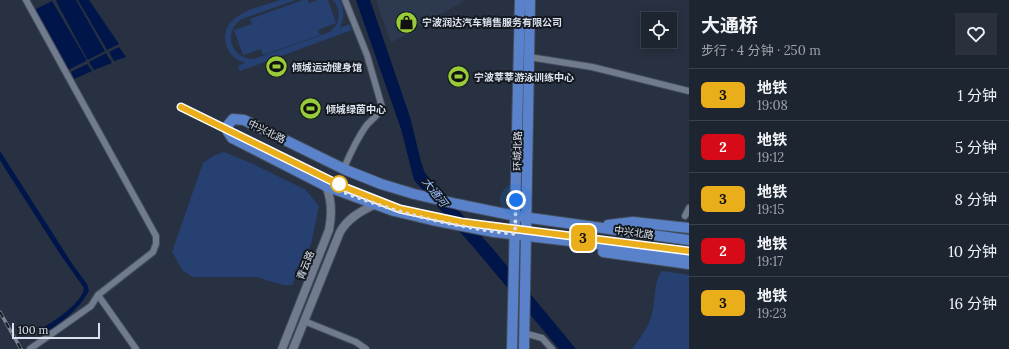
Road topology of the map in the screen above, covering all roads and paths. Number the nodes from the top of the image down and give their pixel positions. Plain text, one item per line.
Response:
1 (26, 0) edge
2 (345, 0) edge
3 (520, 0) edge
4 (530, 0) edge
5 (529, 57) junction
6 (689, 91) edge
7 (344, 168) junction
8 (326, 186) junction
9 (376, 204) junction
10 (689, 208) edge
11 (516, 216) junction
12 (685, 216) dead end
13 (527, 217) junction
14 (595, 227) junction
15 (689, 228) edge
16 (515, 234) junction
17 (526, 235) junction
18 (559, 239) junction
19 (689, 240) edge
20 (689, 255) edge
21 (689, 264) edge
22 (98, 295) junction
23 (304, 321) junction
24 (524, 333) junction
25 (30, 349) edge
26 (136, 349) edge
27 (282, 349) edge
28 (293, 349) edge
29 (366, 349) edge
30 (512, 349) edge
31 (524, 349) edge
32 (552, 349) edge

1 - 22 street
2 - 7 street
3 - 11 main road, 环城北路
4 - 5 main road, 环城北路
5 - 6 street
5 - 13 main road, 环城北路
7 - 8 main road, 中兴北路
7 - 11 main road, 中兴北路
8 - 9 main road, 中兴北路
8 - 27 street, 青云路
9 - 16 main road, 中兴北路
9 - 23 street, 青云路
10 - 12 street
11 - 13 main road, 中兴北路
11 - 16 main road, 环城北路
13 - 14 main road, 中兴北路
13 - 17 main road, 环城北路
14 - 15 main road
14 - 19 main road, 中兴北路
16 - 17 main road, 中兴北路
16 - 30 main road, 环城北路
17 - 18 main road, 中兴北路
17 - 24 main road, 环城北路
18 - 20 main road, 中兴北路
18 - 21 main road
22 - 25 street
22 - 26 street
23 - 28 street, 青云路
23 - 29 street
24 - 31 main road, 环城北路
24 - 32 street

